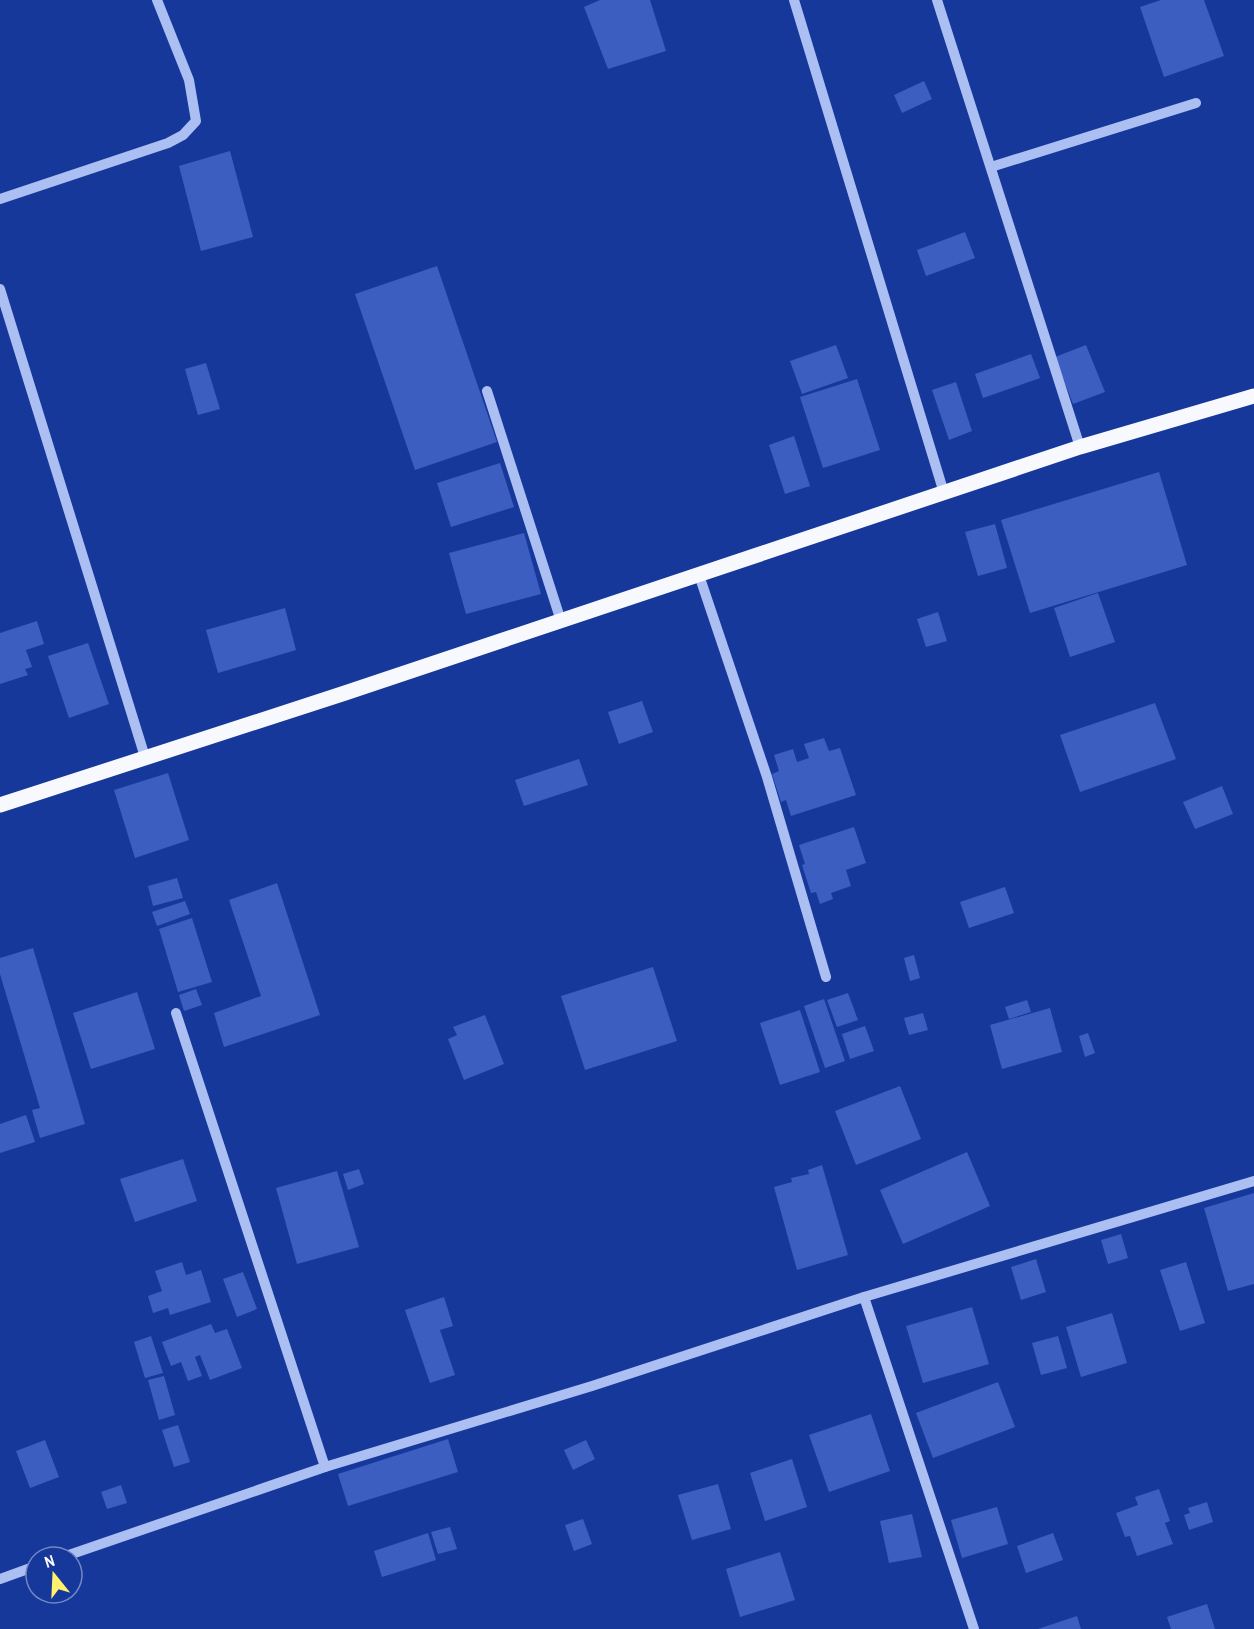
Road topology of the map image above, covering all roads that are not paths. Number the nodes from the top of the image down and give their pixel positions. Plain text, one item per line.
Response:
1 (157, 0) edge
2 (794, 0) edge
3 (938, 0) edge
4 (1196, 103) dead end
5 (991, 167) junction
6 (0, 199) edge
7 (0, 289) edge
8 (487, 391) dead end
9 (1254, 396) edge
10 (1080, 447) junction
11 (944, 493) junction
12 (699, 575) junction
13 (561, 621) junction
14 (145, 757) junction
15 (0, 805) edge
16 (826, 977) dead end
17 (176, 1013) dead end
18 (1254, 1181) edge
19 (864, 1297) junction
20 (325, 1467) junction
21 (84, 1550) edge
22 (24, 1570) edge
23 (0, 1579) edge
24 (974, 1629) edge

1 - 6 street
2 - 11 street
3 - 5 street
4 - 5 street
5 - 10 street
7 - 14 street
8 - 13 street
9 - 10 main road
10 - 11 main road
11 - 12 main road
12 - 13 main road
12 - 16 street
13 - 14 main road
14 - 15 main road
17 - 20 street
18 - 19 street
19 - 20 street
19 - 24 street
20 - 21 street
22 - 23 street

